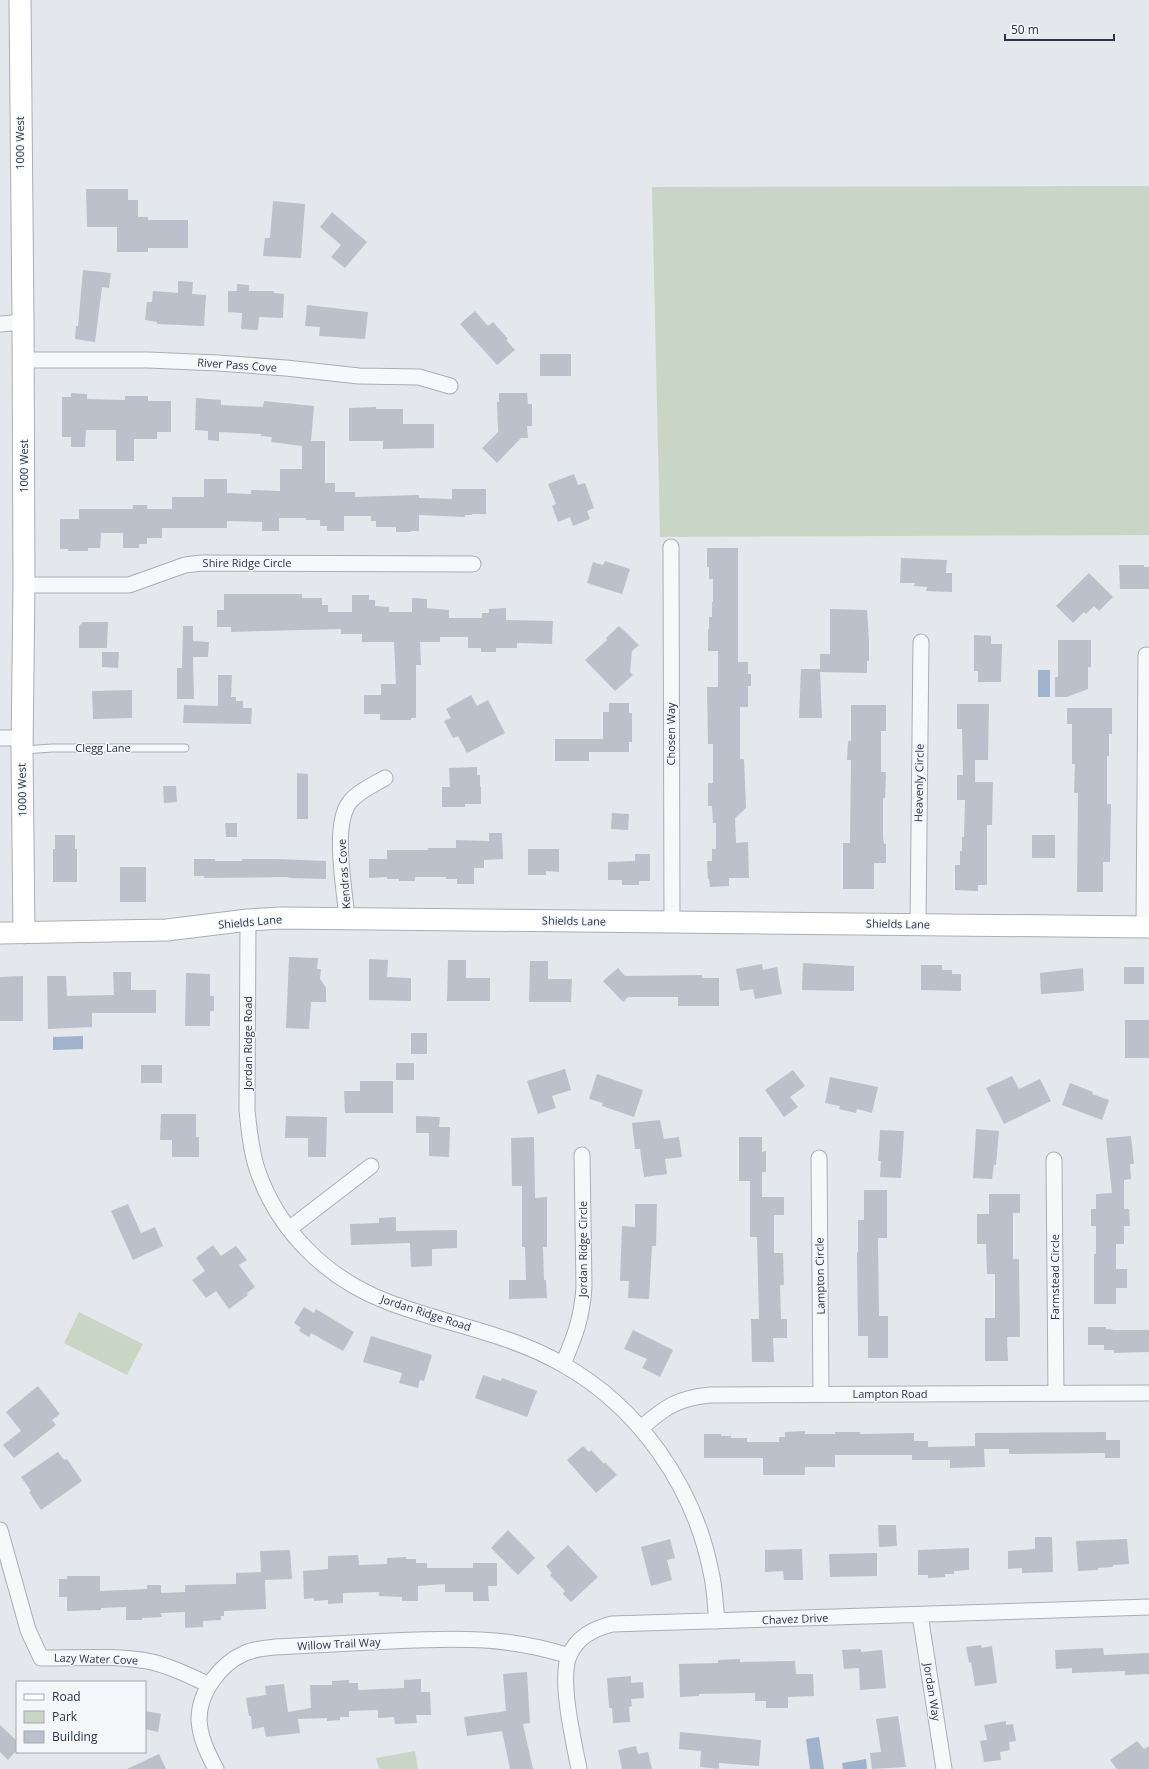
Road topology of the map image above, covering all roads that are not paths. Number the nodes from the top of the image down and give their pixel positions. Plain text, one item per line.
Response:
1 (20, 0) edge
2 (23, 322) junction
3 (0, 324) edge
4 (23, 360) junction
5 (450, 386) dead end
6 (671, 547) dead end
7 (473, 564) dead end
8 (24, 585) junction
9 (921, 642) dead end
10 (1146, 655) dead end
11 (0, 738) edge
12 (22, 744) junction
13 (185, 748) dead end
14 (385, 778) dead end
15 (347, 919) junction
16 (248, 920) junction
17 (672, 922) junction
18 (918, 924) junction
19 (1146, 927) edge
20 (0, 933) edge
21 (24, 933) junction
22 (582, 1155) dead end
23 (818, 1158) dead end
24 (1054, 1160) dead end
25 (371, 1166) dead end
26 (289, 1229) junction
27 (562, 1364) junction
28 (1056, 1393) junction
29 (1149, 1393) edge
30 (821, 1394) junction
31 (641, 1428) junction
32 (0, 1530) edge
33 (1149, 1607) edge
34 (920, 1614) junction
35 (717, 1621) junction
36 (569, 1656) junction
37 (209, 1685) junction
38 (216, 1769) edge
39 (579, 1769) edge
40 (944, 1769) edge

1 - 2 main road, 1000 West
2 - 3 street
2 - 4 main road, 1000 West
4 - 5 street, River Pass Cove
4 - 8 main road, 1000 West
6 - 17 street, Chosen Way
7 - 8 street, Shire Ridge Circle
8 - 12 main road, 1000 West
9 - 18 street, Heavenly Circle
10 - 19 street
11 - 12 street
12 - 13 lane, Clegg Lane
12 - 21 main road, 1000 West
14 - 15 street, Kendras Cove
15 - 16 main road, Shields Lane
15 - 17 main road, Shields Lane
16 - 21 main road, Shields Lane
16 - 26 street, Jordan Ridge Road
17 - 18 main road, Shields Lane
18 - 19 main road, Shields Lane
20 - 21 main road, Shields Lane
22 - 27 street, Jordan Ridge Circle
23 - 30 street, Lampton Circle
24 - 28 street, Farmstead Circle
25 - 26 street
26 - 27 street, Jordan Ridge Road
27 - 31 street, Jordan Ridge Road
28 - 29 street, Lampton Road
28 - 30 street, Lampton Road
30 - 31 street, Lampton Road
31 - 35 street, Jordan Ridge Road
32 - 37 street, Lazy Water Cove
33 - 34 street, Chavez Drive
34 - 35 street, Chavez Drive
34 - 40 street, Jordan Way
35 - 36 street, Chavez Drive
36 - 37 street, Willow Trail Way
36 - 39 street, Chavez Drive
37 - 38 street, Willow Trail Way

